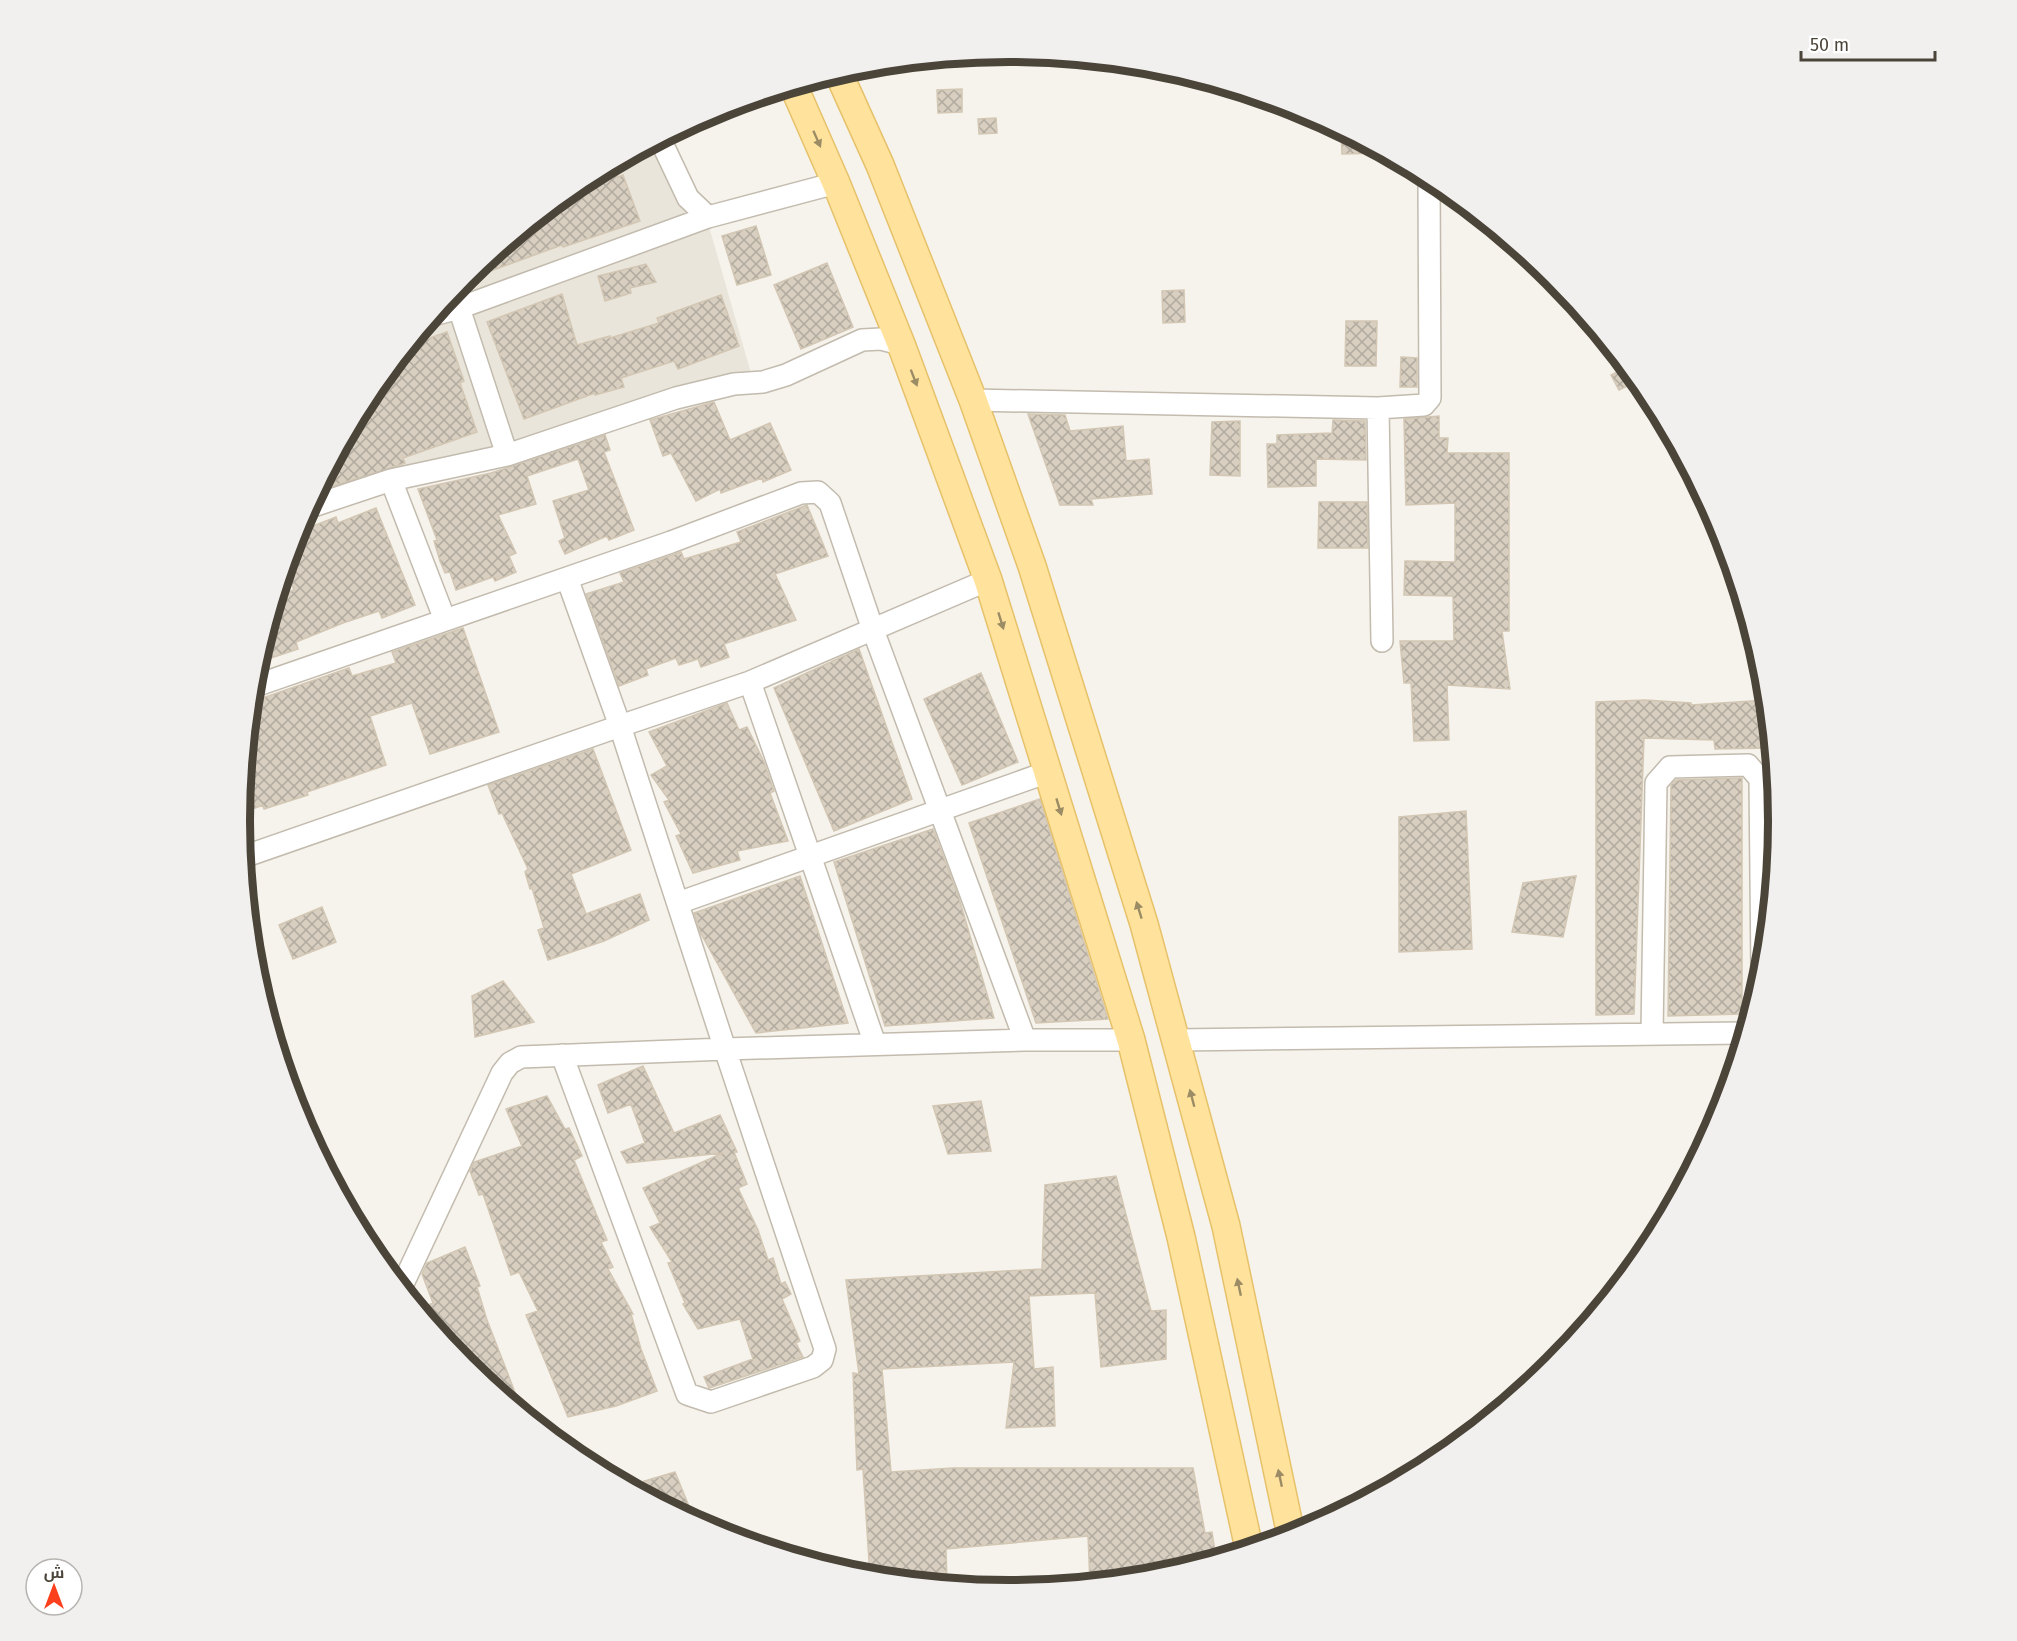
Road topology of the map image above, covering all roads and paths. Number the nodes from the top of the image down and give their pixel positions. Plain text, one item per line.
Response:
1 (842, 80) edge
2 (797, 92) edge
3 (663, 145) edge
4 (836, 183) junction
5 (1429, 188) edge
6 (708, 217) junction
7 (459, 308) junction
8 (446, 311) edge
9 (901, 344) junction
10 (974, 400) junction
11 (1378, 408) junction
12 (507, 455) junction
13 (391, 480) junction
14 (319, 504) edge
15 (567, 578) junction
16 (988, 580) junction
17 (445, 620) junction
18 (873, 630) junction
19 (1382, 641) dead end
20 (750, 682) junction
21 (262, 683) edge
22 (620, 726) junction
23 (1048, 772) junction
24 (942, 810) junction
25 (251, 854) edge
26 (810, 856) junction
27 (678, 903) junction
28 (1761, 916) edge
29 (1652, 1033) junction
30 (1737, 1033) edge
31 (1025, 1040) junction
32 (1131, 1040) junction
33 (1177, 1040) junction
34 (875, 1044) junction
35 (725, 1049) junction
36 (562, 1055) junction
37 (405, 1282) edge
38 (1289, 1526) edge
39 (1247, 1540) edge

1 - 10 main road
2 -> 4 main road
3 - 6 street
4 - 6 street
4 - 9 main road
5 - 11 street
6 - 7 street
7 - 8 street
7 - 12 street
9 - 12 street
9 -> 16 main road
10 - 11 street
33 -> 10 main road
11 - 19 street
12 - 13 street
13 - 14 street
13 - 17 street
15 - 17 street
15 - 18 street
15 - 22 street
16 - 18 street
16 -> 23 main road
17 - 21 street
18 - 20 street
18 - 24 street
20 - 22 street
20 - 26 street
22 - 25 street
22 - 27 street
23 - 24 street
23 -> 32 main road
24 - 26 street
24 - 31 street
26 - 27 street
26 - 34 street
27 - 35 street
28 - 29 street
29 - 30 street
29 - 33 street
31 - 32 street
31 - 34 street
32 - 39 main road
38 -> 33 main road
34 - 35 street
35 - 36 street
35 - 36 street
36 - 37 street

